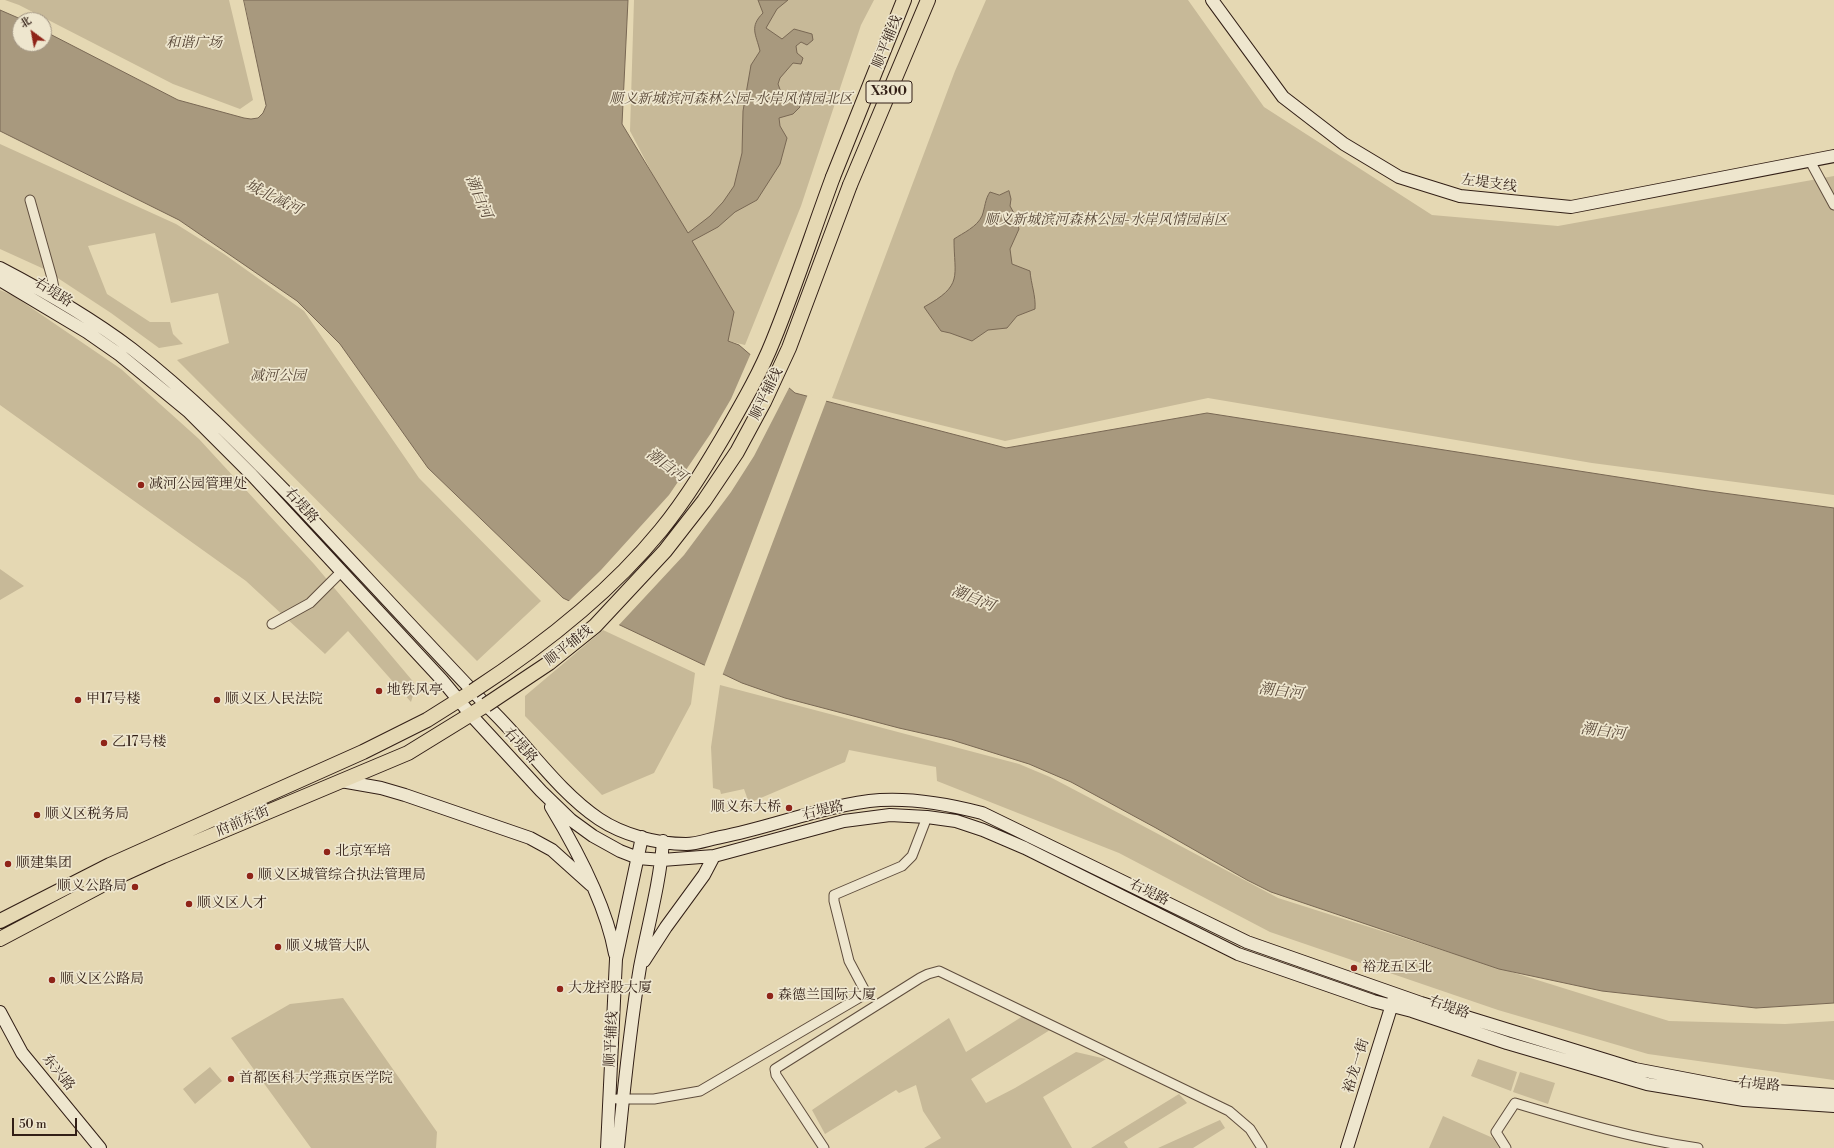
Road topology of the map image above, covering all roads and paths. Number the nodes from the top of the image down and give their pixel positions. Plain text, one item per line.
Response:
1 (904, 0) edge
2 (928, 0) edge
3 (1212, 0) edge
4 (1834, 156) edge
5 (1810, 161) junction
6 (30, 200) dead end
7 (1834, 205) edge
8 (0, 268) edge
9 (0, 280) edge
10 (56, 298) junction
11 (341, 572) junction
12 (272, 624) dead end
13 (473, 691) junction
14 (460, 700) junction
15 (486, 706) junction
16 (471, 715) junction
17 (342, 782) junction
18 (541, 791) junction
19 (927, 817) junction
20 (642, 837) junction
21 (663, 841) junction
22 (714, 856) junction
23 (638, 858) junction
24 (662, 860) junction
25 (591, 885) junction
26 (0, 921) edge
27 (0, 939) edge
28 (616, 959) junction
29 (640, 967) junction
30 (1393, 1000) junction
31 (0, 1012) edge
32 (1834, 1095) edge
33 (609, 1099) junction
34 (623, 1099) junction
35 (1834, 1106) edge
36 (100, 1148) edge
37 (607, 1148) edge
38 (618, 1148) edge
39 (824, 1148) edge
40 (1262, 1148) edge
41 (1347, 1148) edge
42 (1506, 1148) edge
43 (1698, 1148) edge

1 - 13 main road, 顺平辅线 / X300, bridge
2 - 15 main road, 顺平辅线 / X300, bridge
3 - 5 main road, 左堤支线
4 - 5 main road, 左堤支线
5 - 7 street
6 - 10 street
8 - 10 main road, 右堤路
9 - 11 main road, 右堤路
10 - 13 main road, 右堤路
11 - 12 street
11 - 14 main road, 右堤路
13 - 14 main road, 府前东街
13 - 15 main road, 右堤路
14 - 16 main road, 右堤路
14 - 26 main road, 府前东街
15 - 16 main road, 府前东街
15 - 20 main road, 右堤路
16 - 17 main road, 府前东街
16 - 18 main road, 右堤路
17 - 25 main road
17 - 27 main road, 府前东街
18 - 23 main road, 右堤路
18 - 25 main road
19 - 22 main road, 右堤路
19 - 30 main road, 右堤路
19 - 34 street
20 - 21 main road, 右堤路
20 - 23 main road, 顺平辅线
21 - 24 main road, 顺平辅线
21 - 30 main road, 右堤路
22 - 24 main road, 右堤路
22 - 29 main road
23 - 24 main road, 右堤路
23 - 28 main road, 顺平辅线
24 - 29 main road, 顺平辅线
25 - 28 main road
28 - 33 main road, 顺平辅线
29 - 34 main road, 顺平辅线
30 - 32 main road, 右堤路
30 - 35 main road, 右堤路
30 - 41 main road, 裕龙一街
31 - 36 main road, 东兴路
33 - 34 street
33 - 37 main road, 顺平辅线
34 - 38 main road, 顺平辅线
39 - 40 street
42 - 43 street

